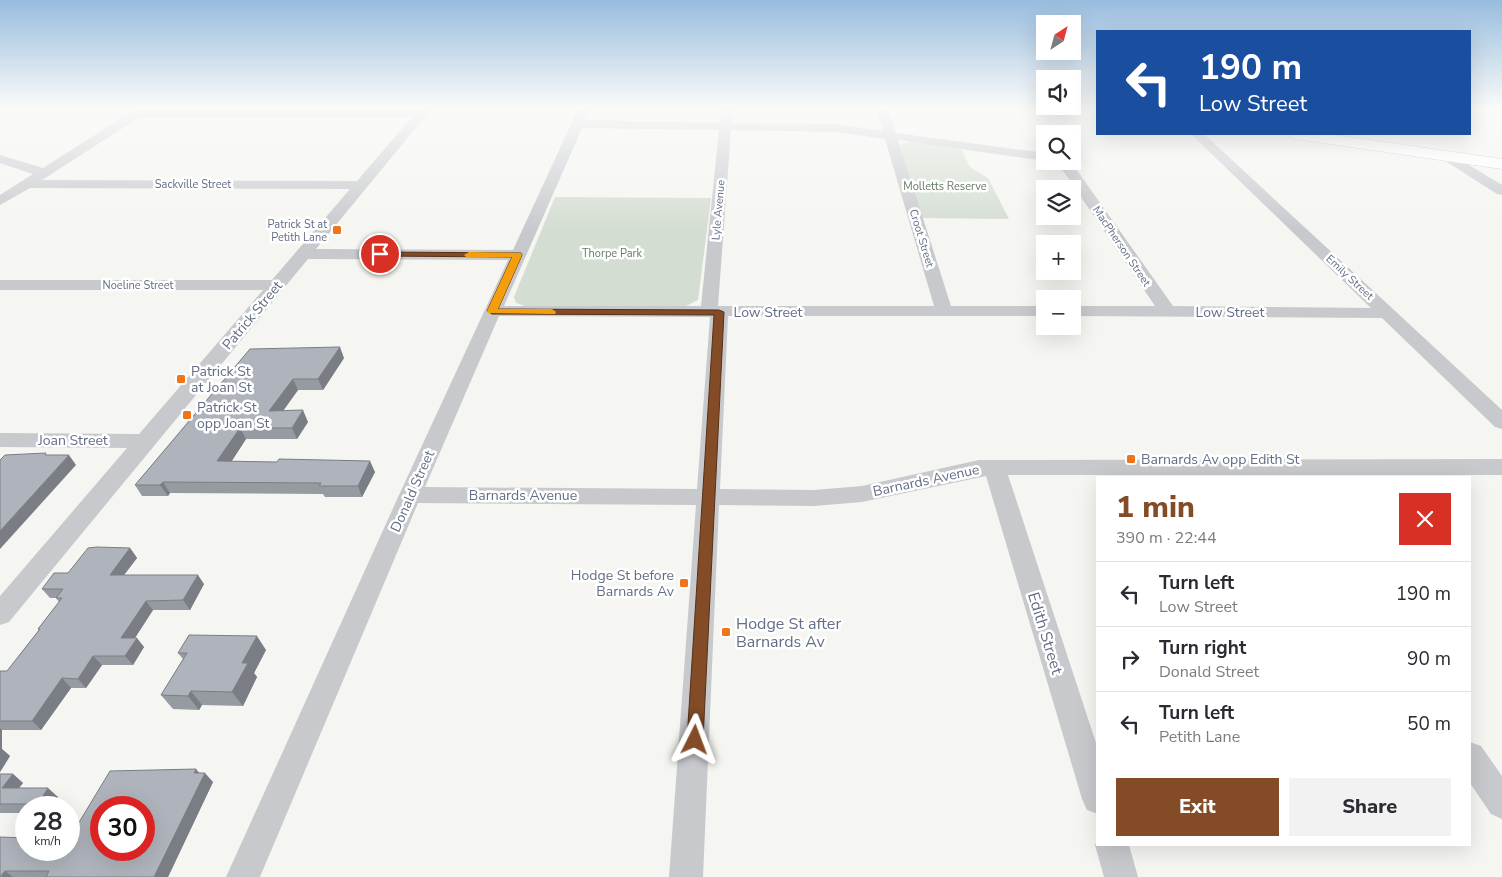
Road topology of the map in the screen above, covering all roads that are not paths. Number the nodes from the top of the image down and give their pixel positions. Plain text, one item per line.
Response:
1 (84, 148) edge
2 (392, 148) edge
3 (567, 148) edge
4 (724, 148) edge
5 (894, 148) edge
6 (984, 148) edge
7 (1212, 148) edge
8 (1389, 148) edge
9 (1036, 156) edge
10 (1449, 157) junction
11 (0, 159) edge
12 (1502, 164) edge
13 (1070, 170) edge
14 (45, 173) junction
15 (26, 184) junction
16 (360, 185) junction
17 (1502, 191) edge
18 (0, 201) edge
19 (302, 254) junction
20 (518, 255) junction
21 (0, 285) edge
22 (277, 285) junction
23 (492, 311) junction
24 (944, 311) junction
25 (1036, 311) edge
26 (1081, 311) edge
27 (1167, 311) junction
28 (714, 312) junction
29 (1388, 313) junction
30 (1502, 422) edge
31 (0, 440) edge
32 (146, 441) junction
33 (1502, 467) edge
34 (995, 468) junction
35 (1276, 472) edge
36 (410, 495) junction
37 (710, 497) junction
38 (0, 614) edge
39 (1471, 757) edge
40 (1096, 793) edge
41 (1502, 803) edge
42 (1112, 846) edge
43 (243, 877) edge
44 (686, 877) edge
45 (1122, 877) edge

1 - 14 street
2 - 16 street, Patrick Street
3 - 20 street, Donald Street
4 - 28 street, Lyle Avenue
5 - 24 street, Croot Street
6 - 9 street
7 - 29 street, Emily Street
8 - 10 main road
10 - 12 main road
10 - 17 street
11 - 14 street
13 - 27 street, MacPherson Street
14 - 15 street
15 - 16 street, Sackville Street
15 - 18 street
16 - 19 street, Patrick Street
19 - 20 street
19 - 22 street, Patrick Street
20 - 23 street, Donald Street
21 - 22 street, Noeline Street
22 - 32 street, Patrick Street
23 - 28 street, Low Street
23 - 36 street, Donald Street
24 - 25 street, Low Street
24 - 28 street, Low Street
26 - 27 street, Low Street
27 - 29 street, Low Street
28 - 37 street, Lyle Avenue
29 - 30 street, Emily Street
31 - 32 street, Joan Street
32 - 38 street, Patrick Street
33 - 35 street, Barnards Avenue
34 - 35 street, Barnards Avenue
34 - 37 street, Barnards Avenue
34 - 40 street, Edith Street
36 - 37 street, Barnards Avenue
36 - 43 street, Donald Street
37 - 44 street, Lyle Avenue
39 - 41 street
42 - 45 street

